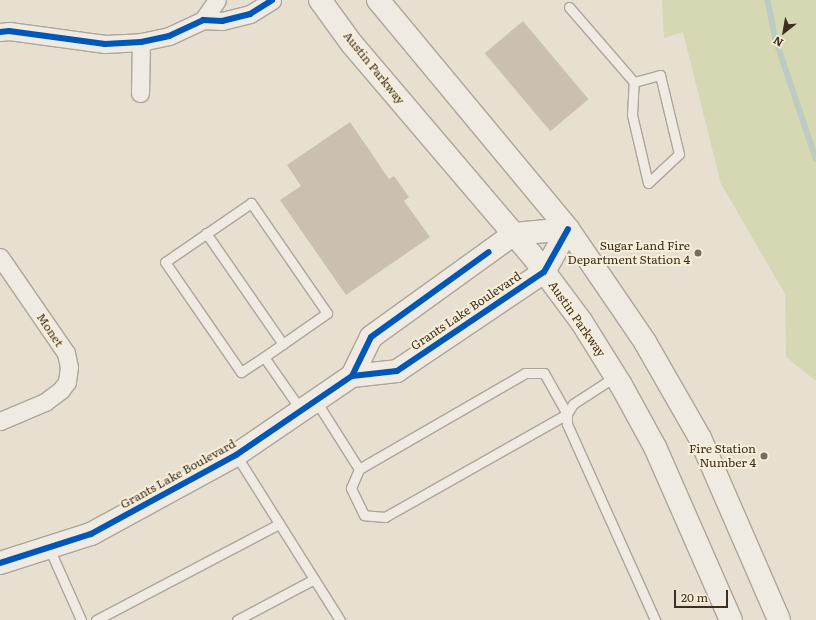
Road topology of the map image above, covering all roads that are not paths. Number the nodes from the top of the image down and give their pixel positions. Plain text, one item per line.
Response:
1 (217, 0) edge
2 (272, 0) edge
3 (320, 0) edge
4 (378, 0) edge
5 (569, 6) dead end
6 (203, 20) junction
7 (0, 32) edge
8 (141, 42) junction
9 (634, 82) junction
10 (140, 93) dead end
11 (568, 229) junction
12 (206, 234) junction
13 (514, 234) junction
14 (0, 257) edge
15 (544, 272) junction
16 (283, 344) junction
17 (264, 357) junction
18 (352, 376) junction
19 (616, 376) junction
20 (309, 406) junction
21 (567, 414) junction
22 (0, 421) edge
23 (236, 455) junction
24 (359, 469) junction
25 (279, 524) junction
26 (49, 548) junction
27 (0, 563) edge
28 (314, 579) junction
29 (81, 620) edge
30 (96, 620) edge
31 (237, 620) edge
32 (340, 620) edge
33 (655, 620) edge
34 (732, 620) edge
35 (779, 620) edge

1 - 6 street
2 - 6 street
3 - 13 main road, Austin Parkway
4 - 11 main road
5 - 9 lane
6 - 8 street
7 - 8 street
8 - 10 street
9 - 9 lane
11 - 13 main road
11 - 15 main road, Grants Lake Boulevard
11 - 35 main road
12 - 16 lane
12 - 16 lane
12 - 17 lane
13 - 15 main road, Austin Parkway
13 - 18 main road, Grants Lake Boulevard
14 - 22 street, Monet
15 - 18 main road, Grants Lake Boulevard
15 - 19 main road, Austin Parkway
16 - 17 lane
17 - 20 lane
18 - 20 main road, Grants Lake Boulevard
19 - 21 lane
19 - 34 main road, Austin Parkway
20 - 23 main road, Grants Lake Boulevard
20 - 24 lane
21 - 24 lane
21 - 24 lane
21 - 33 lane
23 - 25 lane
23 - 26 main road, Grants Lake Boulevard
25 - 28 lane
25 - 30 lane
26 - 27 main road, Grants Lake Boulevard
26 - 29 lane
28 - 31 lane
28 - 32 lane

